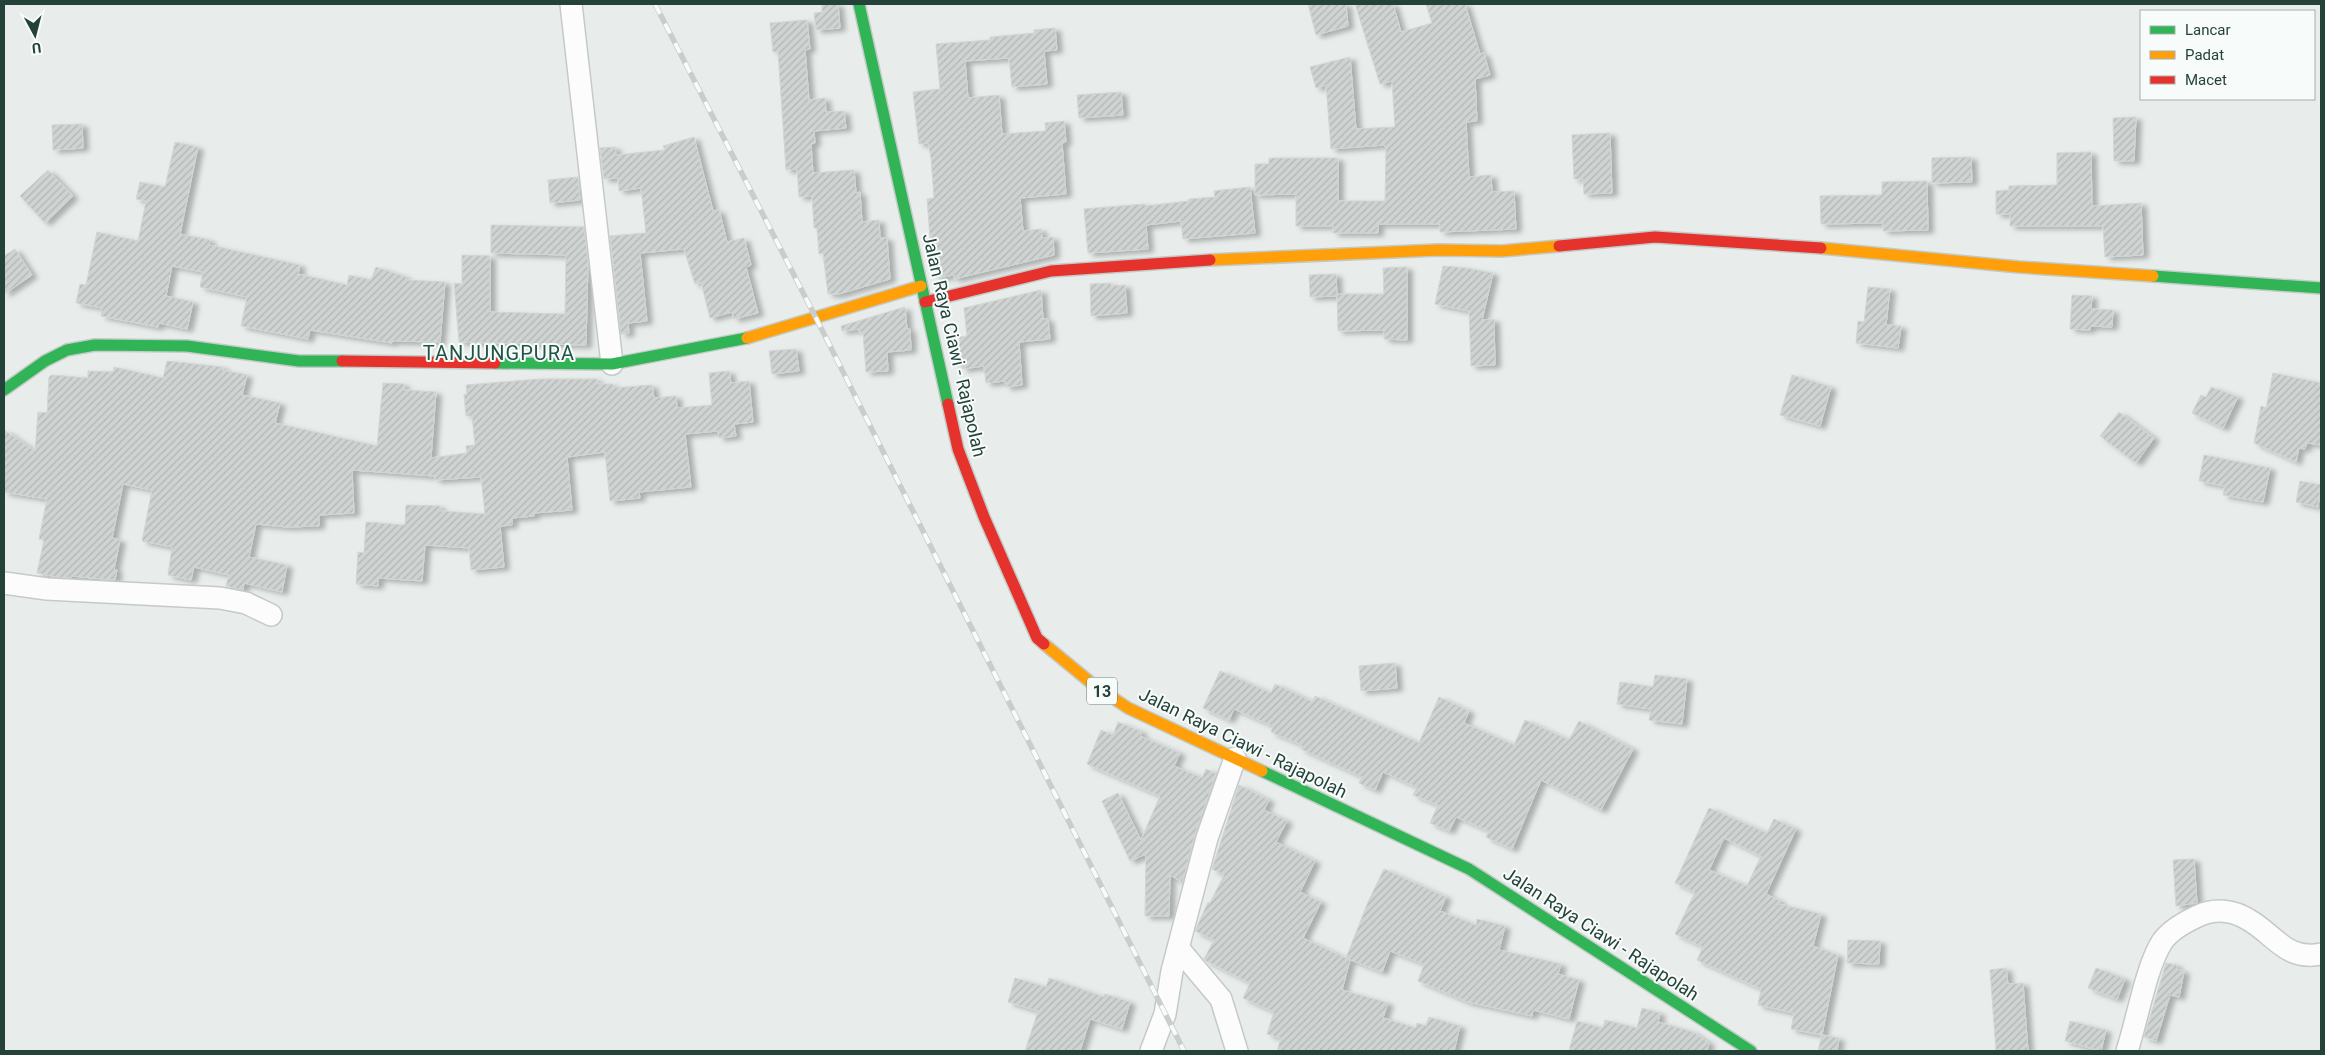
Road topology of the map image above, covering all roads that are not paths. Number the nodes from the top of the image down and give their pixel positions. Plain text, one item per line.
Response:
1 (571, 4) edge
2 (859, 4) edge
3 (921, 286) junction
4 (2321, 288) edge
5 (924, 302) junction
6 (612, 364) junction
7 (4, 390) edge
8 (4, 583) edge
9 (271, 615) dead end
10 (1235, 758) junction
11 (1179, 949) junction
12 (2321, 954) edge
13 (1158, 1046) edge
14 (1237, 1051) edge
15 (1751, 1051) edge
16 (2127, 1051) edge

1 - 6 street
2 - 3 main road, Jalan Raya Ciawi - Rajapolah / 13
3 - 5 main road, Jalan Raya Ciawi - Rajapolah / 13
3 - 6 main road
4 - 5 main road
5 - 10 main road, Jalan Raya Ciawi - Rajapolah / 13
6 - 7 main road
8 - 9 street
10 - 11 street
10 - 15 main road, Jalan Raya Ciawi - Rajapolah / 13
11 - 13 street
11 - 14 street
12 - 16 street

